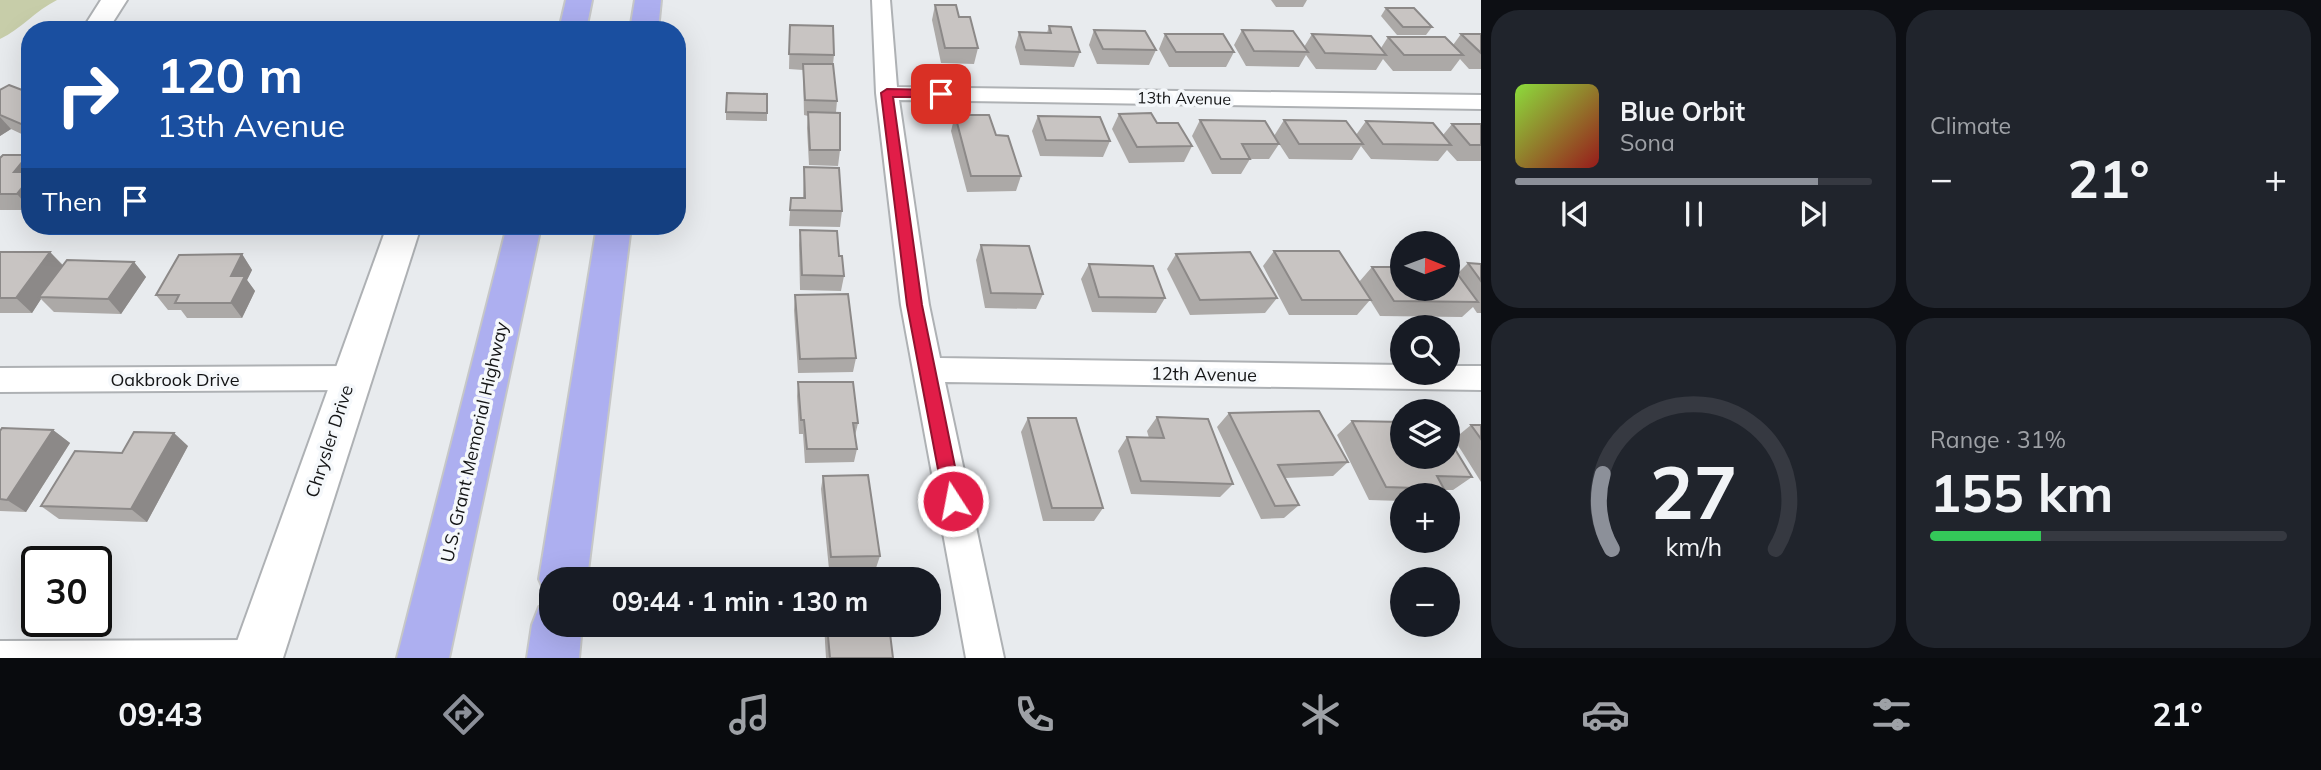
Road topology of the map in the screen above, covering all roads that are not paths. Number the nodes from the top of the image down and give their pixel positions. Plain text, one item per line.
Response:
1 (114, 0) edge
2 (559, 0) edge
3 (579, 0) edge
4 (648, 0) edge
5 (666, 0) edge
6 (881, 0) edge
7 (101, 21) edge
8 (556, 21) edge
9 (574, 21) edge
10 (645, 21) edge
11 (664, 21) edge
12 (887, 93) junction
13 (1481, 102) edge
14 (401, 235) edge
15 (613, 235) edge
16 (520, 238) edge
17 (926, 370) junction
18 (350, 378) junction
19 (1481, 378) edge
20 (0, 380) edge
21 (565, 567) edge
22 (556, 637) edge
23 (0, 650) edge
24 (259, 654) edge
25 (423, 658) edge
26 (553, 658) edge
27 (985, 658) edge

1 - 7 street
2 - 8 main road
3 - 9 main road
4 - 10 main road
5 - 11 main road
6 - 12 street
12 - 13 street, 13th Avenue
12 - 17 street
14 - 18 street, Chrysler Drive
15 - 21 main road
16 - 25 main road, U.S. Grant Memorial Highway
17 - 19 street, 12th Avenue
17 - 27 street
18 - 20 street, Oakbrook Drive
18 - 24 street, Chrysler Drive
22 - 26 main road
23 - 24 lane

